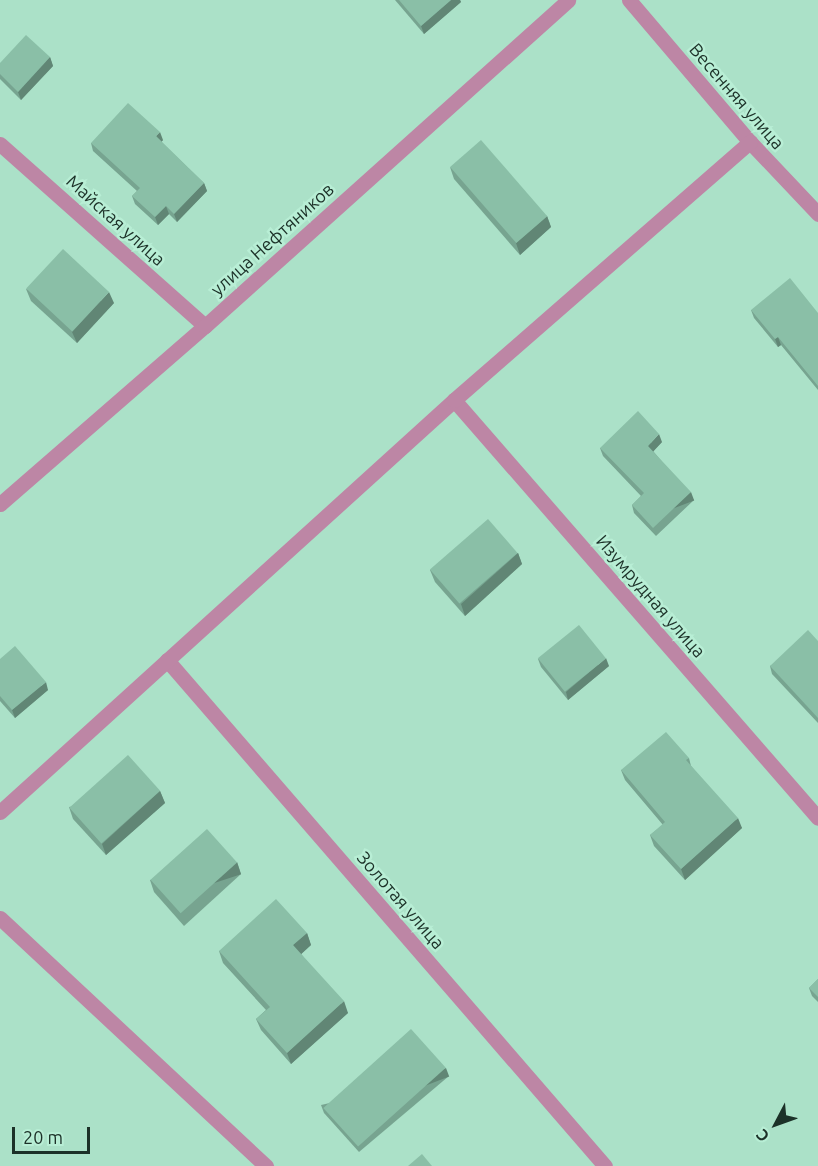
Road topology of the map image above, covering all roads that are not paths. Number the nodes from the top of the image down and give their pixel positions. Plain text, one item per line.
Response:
1 (568, 0) edge
2 (629, 0) edge
3 (750, 142) junction
4 (0, 144) edge
5 (818, 214) edge
6 (205, 326) junction
7 (454, 400) junction
8 (0, 504) edge
9 (167, 660) junction
10 (0, 812) edge
11 (818, 819) edge
12 (0, 918) edge
13 (266, 1166) edge
14 (606, 1166) edge

1 - 6 street, улица Нефтяников
2 - 3 street, Весенняя улица
3 - 5 street, Весенняя улица
3 - 7 street
4 - 6 street, Майская улица
6 - 8 street, улица Нефтяников
7 - 9 street
7 - 11 street, Изумрудная улица
9 - 10 street
9 - 14 street, Золотая улица
12 - 13 street

